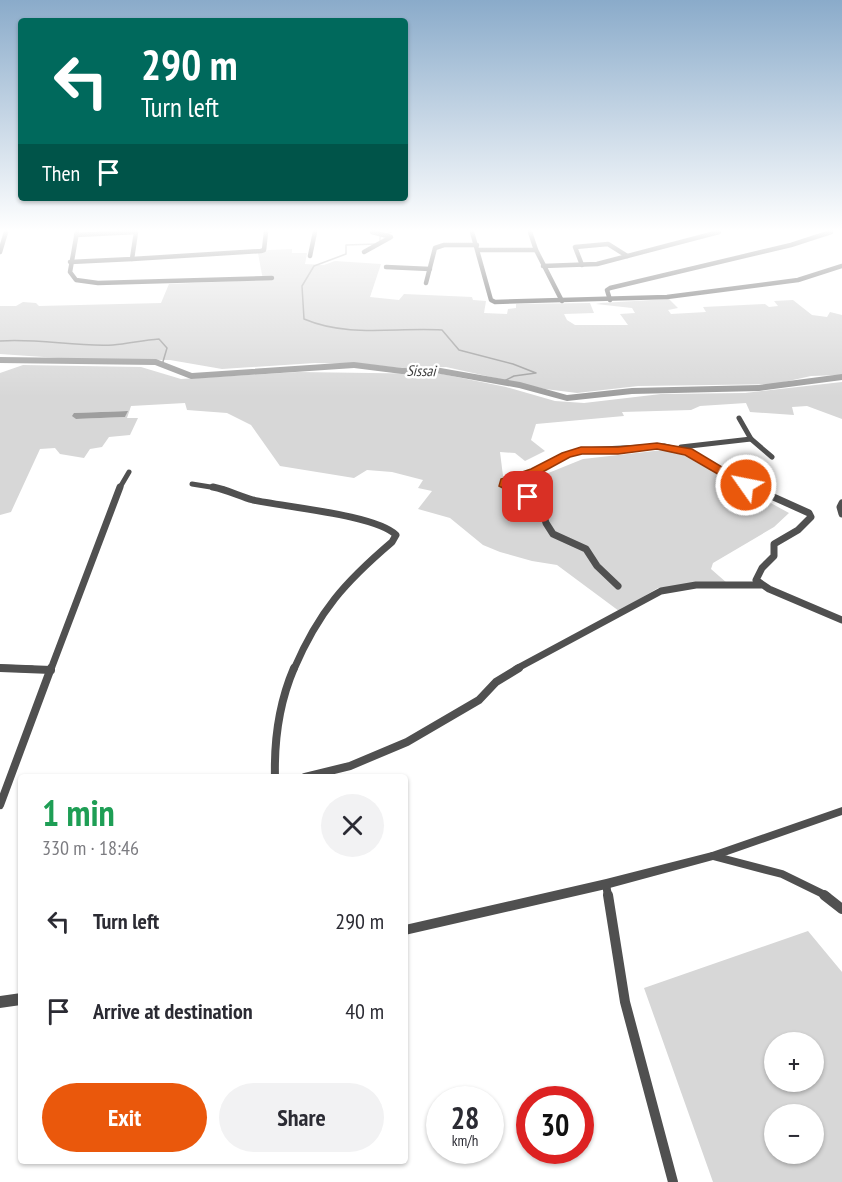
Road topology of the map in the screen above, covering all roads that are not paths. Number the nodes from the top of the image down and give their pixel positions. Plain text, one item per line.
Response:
1 (488, 287) edge
2 (554, 287) edge
3 (614, 287) edge
4 (752, 287) edge
5 (610, 300) junction
6 (562, 301) junction
7 (739, 418) dead end
8 (751, 440) junction
9 (676, 448) junction
10 (772, 457) dead end
11 (129, 472) dead end
12 (192, 484) dead end
13 (842, 503) edge
14 (842, 514) edge
15 (760, 585) junction
16 (618, 586) dead end
17 (842, 620) edge
18 (0, 668) edge
19 (51, 670) junction
20 (275, 774) edge
21 (317, 774) edge
22 (0, 805) edge
23 (842, 811) edge
24 (713, 856) junction
25 (606, 884) junction
26 (842, 909) edge
27 (408, 929) edge
28 (18, 999) edge
29 (0, 1002) edge
30 (674, 1182) edge

1 - 6 street
2 - 6 street
3 - 5 street
4 - 5 street
5 - 6 street
7 - 8 street
8 - 9 street
8 - 10 street
9 - 15 street
9 - 16 street
11 - 19 street
12 - 20 street
13 - 14 street
15 - 17 street
15 - 21 street
18 - 19 street
19 - 22 street
23 - 24 street
24 - 25 street
24 - 26 street
25 - 27 street
25 - 30 street
28 - 29 street

